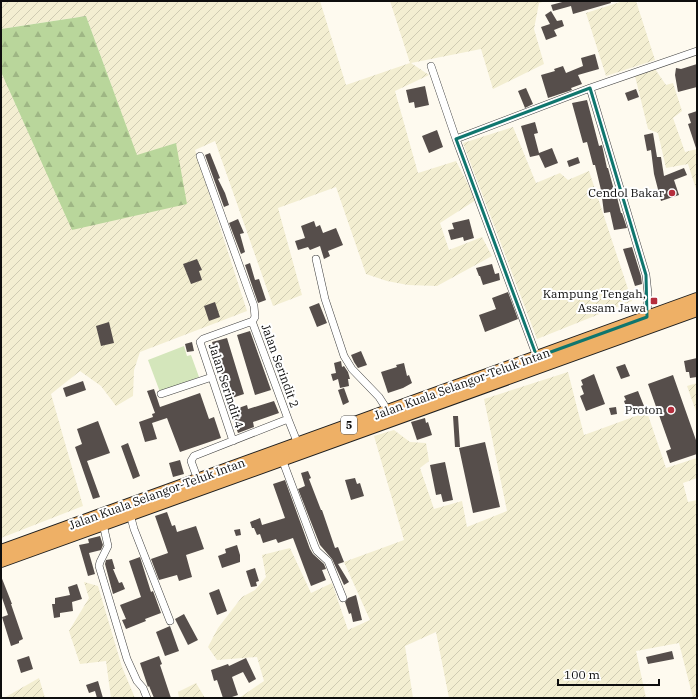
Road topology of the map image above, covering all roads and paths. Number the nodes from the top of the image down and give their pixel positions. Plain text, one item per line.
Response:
1 (697, 51) edge
2 (431, 66) dead end
3 (590, 88) junction
4 (456, 139) junction
5 (200, 156) dead end
6 (316, 259) dead end
7 (697, 299) edge
8 (697, 310) edge
9 (647, 317) junction
10 (252, 322) junction
11 (226, 330) joint
12 (537, 357) junction
13 (212, 377) junction
14 (161, 394) dead end
15 (388, 411) junction
16 (288, 419) junction
17 (233, 441) junction
18 (298, 444) junction
19 (282, 459) junction
20 (198, 480) junction
21 (130, 514) junction
22 (103, 524) junction
23 (1, 551) edge
24 (1, 561) edge
25 (343, 598) dead end
26 (170, 622) dead end
27 (147, 698) edge

1 - 3 street
2 - 4 street
3 - 4 street
3 - 9 street
4 - 12 street
5 - 10 street
6 - 15 street
7 - 9 highway, Jalan Kuala Selangor-Teluk Intan / 5
8 - 19 highway, Jalan Kuala Selangor-Teluk Intan / 5
9 - 12 highway, Jalan Kuala Selangor-Teluk Intan / 5
10 - 11 street, Jalan Serindit 2
10 - 16 street, Jalan Serindit 2
11 - 13 street, Jalan Serindit 4
12 - 15 highway, Jalan Kuala Selangor-Teluk Intan / 5
13 - 14 street
13 - 17 street, Jalan Serindit 4
15 - 18 highway, Jalan Kuala Selangor-Teluk Intan / 5
16 - 17 street
16 - 18 street, Jalan Serindit 2
17 - 20 street
18 - 20 highway, Jalan Kuala Selangor-Teluk Intan / 5
19 - 21 highway, Jalan Kuala Selangor-Teluk Intan / 5
19 - 25 street
20 - 23 highway, Jalan Kuala Selangor-Teluk Intan / 5
21 - 22 highway, Jalan Kuala Selangor-Teluk Intan / 5
21 - 26 street
22 - 24 highway, Jalan Kuala Selangor-Teluk Intan / 5
22 - 27 street

